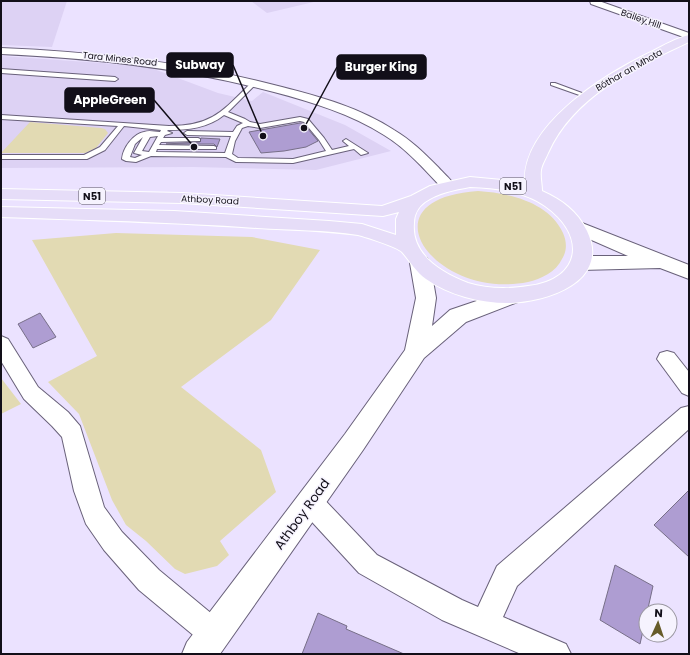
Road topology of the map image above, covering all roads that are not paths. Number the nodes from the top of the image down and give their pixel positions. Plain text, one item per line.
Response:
1 (592, 3) edge
2 (689, 37) edge
3 (1, 51) edge
4 (1, 71) edge
5 (115, 79) dead end
6 (254, 83) junction
7 (553, 84) dead end
8 (587, 96) junction
9 (223, 112) junction
10 (1, 117) edge
11 (122, 124) junction
12 (248, 124) junction
13 (150, 133) junction
14 (163, 133) junction
15 (346, 141) dead end
16 (231, 144) junction
17 (354, 146) junction
18 (156, 147) junction
19 (330, 153) junction
20 (364, 153) dead end
21 (151, 154) junction
22 (1, 157) edge
23 (533, 168) junction
24 (490, 182) junction
25 (448, 185) junction
26 (1, 194) edge
27 (534, 194) junction
28 (417, 200) junction
29 (1, 212) edge
30 (578, 227) junction
31 (407, 246) junction
32 (662, 262) junction
33 (420, 263) junction
34 (581, 263) junction
35 (689, 272) edge
36 (516, 296) junction
37 (1, 344) edge
38 (416, 352) junction
39 (667, 359) dead end
40 (689, 387) edge
41 (689, 415) edge
42 (310, 502) junction
43 (485, 624) junction
44 (206, 644) edge
45 (556, 654) edge

1 - 2 street, Bailey Hill
2 - 8 main road, Bóthar an Mhota / N51
3 - 6 street, Tara Mines Road
4 - 5 lane
6 - 9 lane
6 - 25 street, Tara Mines Road
7 - 8 lane
8 - 23 main road, Bóthar an Mhota / N51
9 - 12 lane
9 - 14 lane
10 - 11 lane
11 - 14 lane
11 - 22 lane
12 - 16 lane
12 - 19 lane
13 - 14 lane
13 - 21 lane
13 - 21 lane
14 - 16 lane
14 - 18 lane
15 - 17 lane
16 - 18 lane
16 - 19 lane
16 - 21 lane
17 - 19 lane
17 - 20 lane
18 - 21 lane
23 - 24 main road, N51
23 - 27 main road, Bóthar an Mhota / N51
24 - 25 main road, N51
24 - 27 main road, N51
25 - 28 main road, N51
26 - 28 main road, Athboy Road / N51
27 - 30 main road, N51
28 - 31 main road, N51
29 - 31 main road, Athboy Road / N51
30 - 32 street
30 - 34 main road, N51
31 - 33 main road, N51
32 - 34 street
32 - 35 street
33 - 36 main road, N51
33 - 38 street
34 - 36 main road, N51
36 - 38 street
37 - 44 street
38 - 42 street, Athboy Road
39 - 40 street
41 - 43 street
42 - 43 street
42 - 44 street, Athboy Road
43 - 45 street

